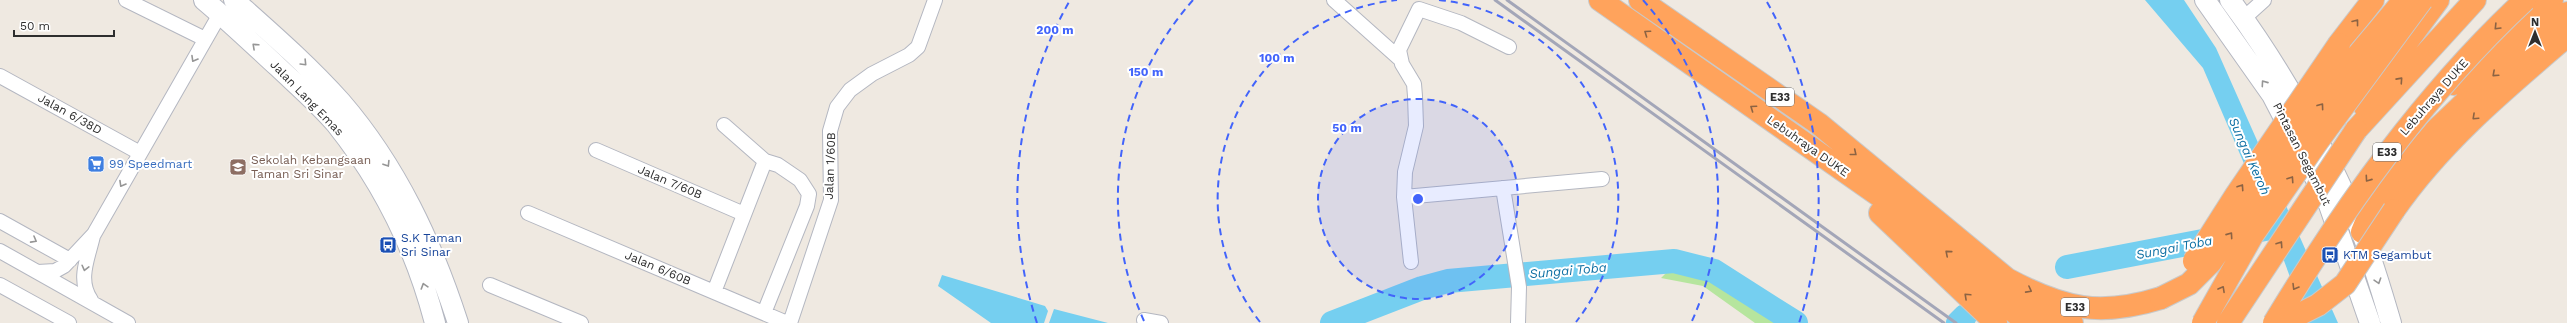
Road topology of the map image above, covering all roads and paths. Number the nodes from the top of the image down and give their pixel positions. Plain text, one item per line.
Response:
1 (126, 0) edge
2 (204, 0) edge
3 (935, 0) edge
4 (1334, 0) edge
5 (1600, 0) edge
6 (1640, 0) edge
7 (1649, 0) edge
8 (2205, 0) edge
9 (2230, 0) edge
10 (2264, 0) edge
11 (2373, 0) edge
12 (2404, 0) edge
13 (2422, 0) edge
14 (2438, 0) edge
15 (2475, 0) edge
16 (2525, 0) edge
17 (2552, 0) edge
18 (227, 7) edge
19 (2567, 13) edge
20 (2244, 18) junction
21 (2567, 36) edge
22 (205, 39) junction
23 (1509, 47) dead end
24 (1400, 59) junction
25 (0, 76) edge
26 (2420, 113) junction
27 (724, 125) dead end
28 (2356, 130) junction
29 (1838, 133) dead end
30 (596, 150) dead end
31 (140, 153) junction
32 (765, 161) junction
33 (1842, 170) junction
34 (1602, 179) dead end
35 (1503, 188) junction
36 (809, 194) junction
37 (1404, 197) junction
38 (831, 200) junction
39 (528, 213) dead end
40 (744, 214) junction
41 (0, 221) edge
42 (2362, 232) junction
43 (94, 234) junction
44 (0, 251) edge
45 (70, 260) junction
46 (1411, 262) dead end
47 (38, 272) junction
48 (1992, 279) junction
49 (490, 285) dead end
50 (0, 286) edge
51 (714, 292) junction
52 (2161, 298) junction
53 (91, 300) junction
54 (764, 313) junction
55 (1144, 320) dead end
56 (69, 323) edge
57 (128, 323) edge
58 (435, 323) edge
59 (458, 323) edge
60 (581, 323) edge
61 (788, 323) edge
62 (1161, 323) edge
63 (1518, 323) edge
64 (1996, 323) edge
65 (2028, 323) edge
66 (2072, 323) edge
67 (2203, 323) edge
68 (2228, 323) edge
69 (2274, 323) edge
70 (2282, 323) edge
71 (2370, 323) edge
72 (2391, 323) edge

1 - 22 street
2 - 18 main road, Jalan Lang Emas
3 - 38 street, Jalan 1/60B
4 - 24 street
33 -> 5 highway, Lebuhraya DUKE / E33
6 -> 48 highway, Lebuhraya DUKE / E33
7 - 29 street
71 -> 8 main road, Pintasan Segambut
9 - 20 main road, Pintasan Segambut
10 - 20 street
52 -> 11 highway, bridge
52 -> 12 highway, E33, bridge
67 -> 13 highway, bridge
14 - 28 highway
28 -> 15 highway
16 -> 26 highway, Lebuhraya DUKE / E33, bridge
17 - 26 highway, bridge
18 - 22 street
58 -> 18 main road, Jalan Lang Emas
18 -> 59 main road, Jalan Lang Emas
19 -> 42 highway
20 - 42 main road, Pintasan Segambut
21 -> 70 highway, bridge
22 -> 31 street
23 - 24 street
24 - 37 street
25 - 31 street, Jalan 6/38D
26 -> 69 highway, Lebuhraya DUKE / E33, bridge
27 - 32 street
68 -> 28 highway, bridge
30 - 40 street, Jalan 7/60B
31 -> 43 street
32 - 36 street
32 - 40 street
48 -> 33 highway, Lebuhraya DUKE / E33
64 -> 33 highway, E33
34 - 35 street
35 - 37 street
35 - 63 street
36 - 38 street
36 - 54 street
37 - 46 street
38 - 61 street, Jalan 1/60B
39 - 51 street, Jalan 6/60B
40 - 51 street
41 -> 45 street
42 -> 72 main road, Pintasan Segambut
43 - 45 street
43 -> 53 street
44 - 47 street
45 - 47 street
47 - 53 street
48 -> 52 highway, E33
48 - 65 highway, E33
48 - 66 highway
49 - 60 street
50 - 56 street
51 - 54 street, Jalan 6/60B
53 - 57 street
54 - 61 street, Jalan 6/60B
55 - 62 street

